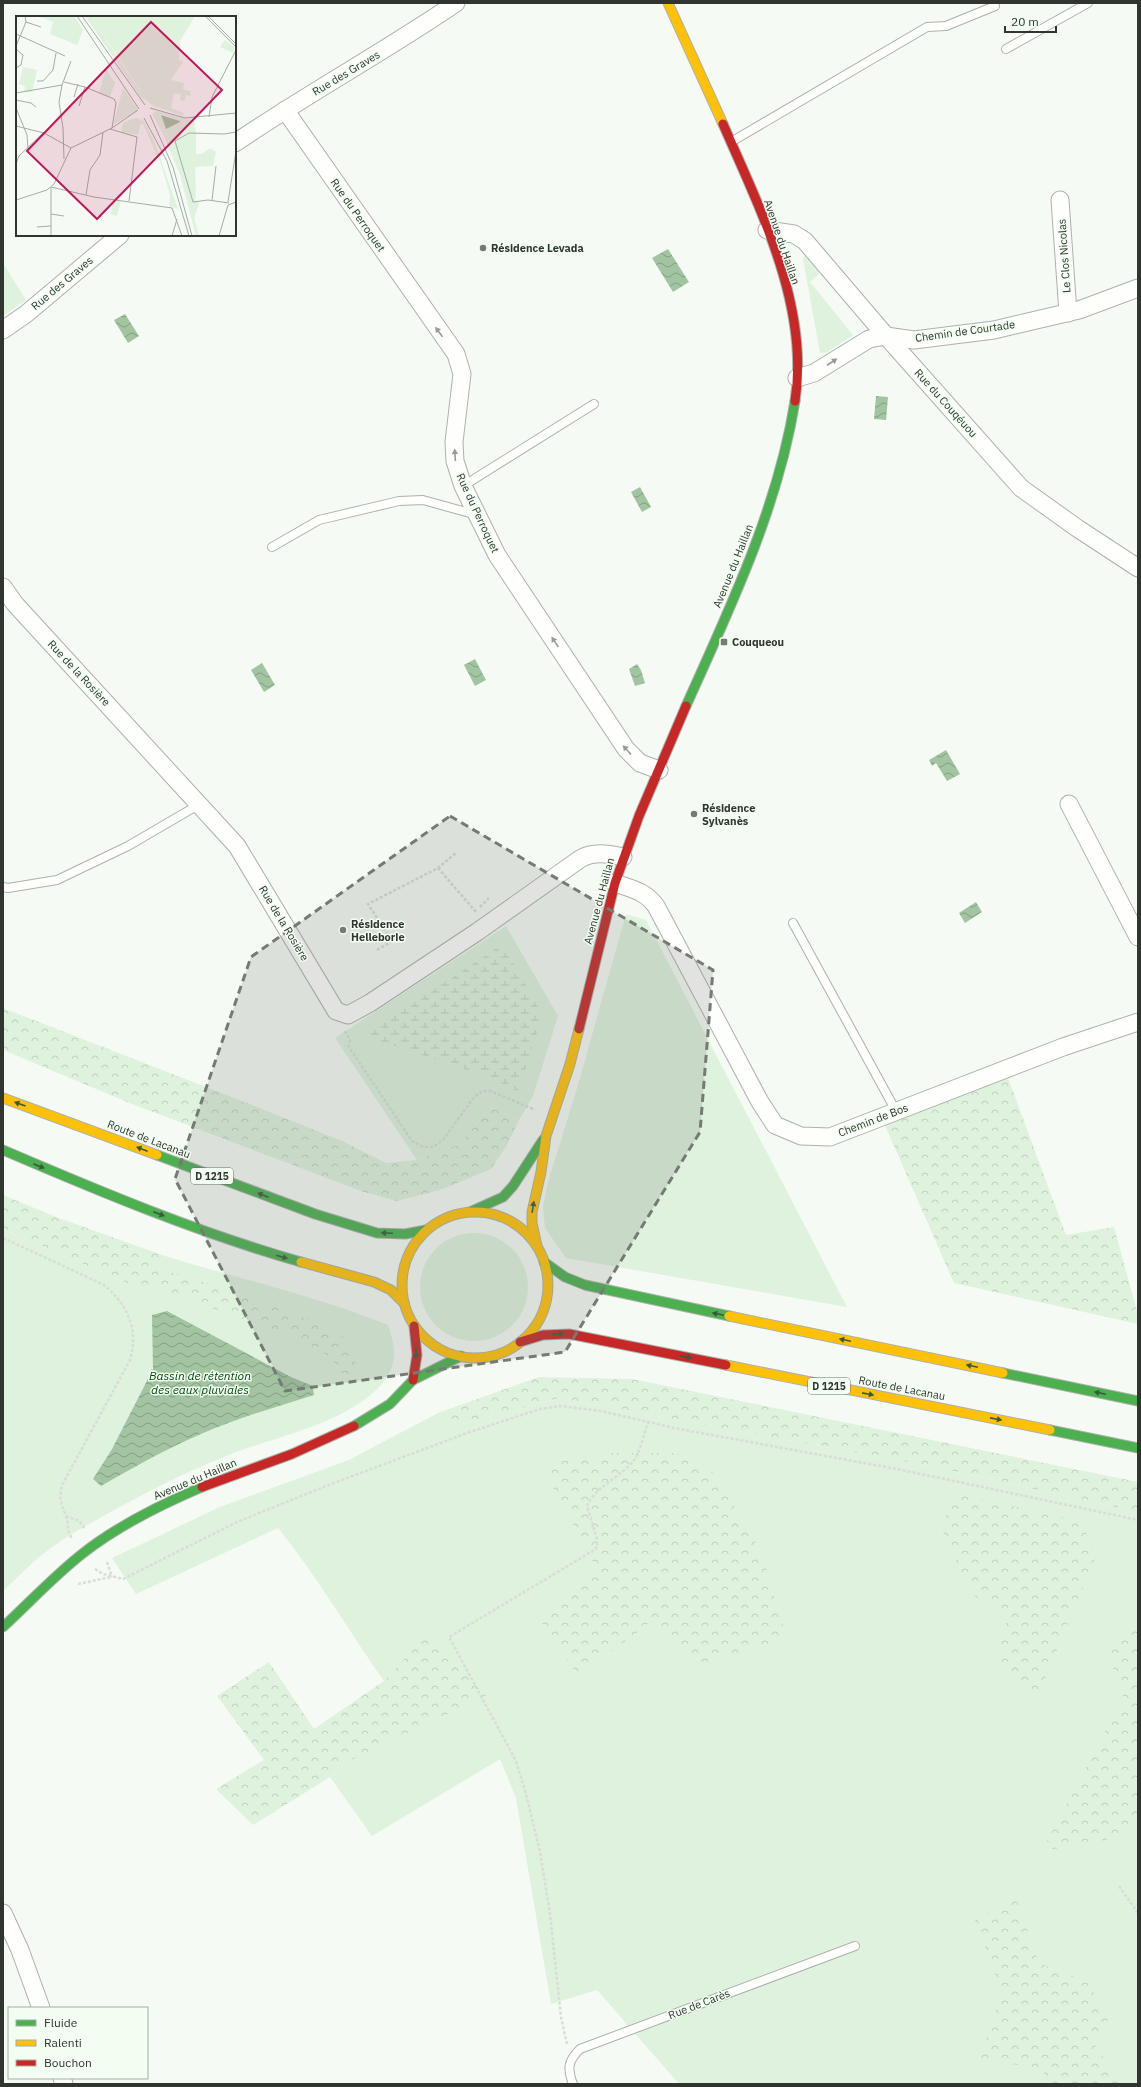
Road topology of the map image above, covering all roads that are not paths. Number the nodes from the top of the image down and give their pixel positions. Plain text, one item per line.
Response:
1 (456, 3) edge
2 (668, 3) edge
3 (1088, 3) edge
4 (995, 6) dead end
5 (1006, 49) dead end
6 (285, 110) junction
7 (236, 142) edge
8 (731, 142) junction
9 (1060, 200) dead end
10 (766, 230) junction
11 (119, 236) edge
12 (1138, 288) edge
13 (1068, 313) junction
14 (3, 330) edge
15 (886, 336) junction
16 (797, 378) junction
17 (594, 404) dead end
18 (463, 486) junction
19 (478, 515) junction
20 (272, 547) dead end
21 (1138, 568) edge
22 (3, 587) edge
23 (659, 770) junction
24 (200, 804) junction
25 (1069, 804) dead end
26 (623, 857) junction
27 (615, 883) junction
28 (3, 887) edge
29 (793, 923) dead end
30 (1138, 937) edge
31 (1138, 1022) edge
32 (3, 1098) edge
33 (896, 1111) junction
34 (546, 1136) junction
35 (3, 1150) edge
36 (472, 1211) junction
37 (426, 1230) junction
38 (537, 1246) junction
39 (544, 1262) junction
40 (404, 1303) junction
41 (414, 1326) junction
42 (520, 1342) junction
43 (461, 1356) junction
44 (413, 1380) junction
45 (1138, 1401) edge
46 (1138, 1448) edge
47 (3, 1627) edge
48 (3, 1914) edge
49 (855, 1946) dead end
50 (40, 2007) edge
51 (573, 2084) edge

1 - 6 street, Rue des Graves
2 - 8 main road, Avenue du Haillan
3 - 5 lane
4 - 8 lane
6 - 7 street, Rue des Graves
18 -> 6 street, Rue du Perroquet
8 - 10 main road, Avenue du Haillan
9 - 13 street, Le Clos Nicolas
10 - 15 street, Rue du Couqéuou
10 - 16 main road, Avenue du Haillan
11 - 14 street, Rue des Graves
12 - 13 street, Chemin de Courtade
13 - 15 street, Chemin de Courtade
16 -> 15 street, Chemin de Courtade
15 - 21 street, Rue du Couqéuou
16 - 23 main road, Avenue du Haillan
17 - 18 lane
18 - 19 street, Rue du Perroquet
19 - 20 lane
23 -> 19 street, Rue du Perroquet
22 - 24 street, Rue de la Rosière
23 - 26 main road, Avenue du Haillan
24 - 26 street, Rue de la Rosière
24 - 28 lane
25 - 30 street
26 - 27 main road, Avenue du Haillan
27 - 33 street, Chemin de Bos
27 - 34 main road, Avenue du Haillan
29 - 33 lane
31 - 33 street, Chemin de Bos
37 -> 32 main road, Route de Lacanau / D 1215
34 - 36 main road, Avenue du Haillan
38 -> 34 main road, Avenue du Haillan
35 -> 40 main road
36 - 37 main road
36 - 38 main road
37 - 40 main road
38 - 39 main road
39 - 42 main road
45 -> 39 main road
40 - 41 main road
41 - 43 main road
41 -> 44 main road
42 - 43 main road
42 -> 46 main road, Route de Lacanau / D 1215
43 - 44 main road, Avenue du Haillan
44 - 47 main road, Avenue du Haillan
48 - 50 street
49 - 51 lane, Rue de Carès

